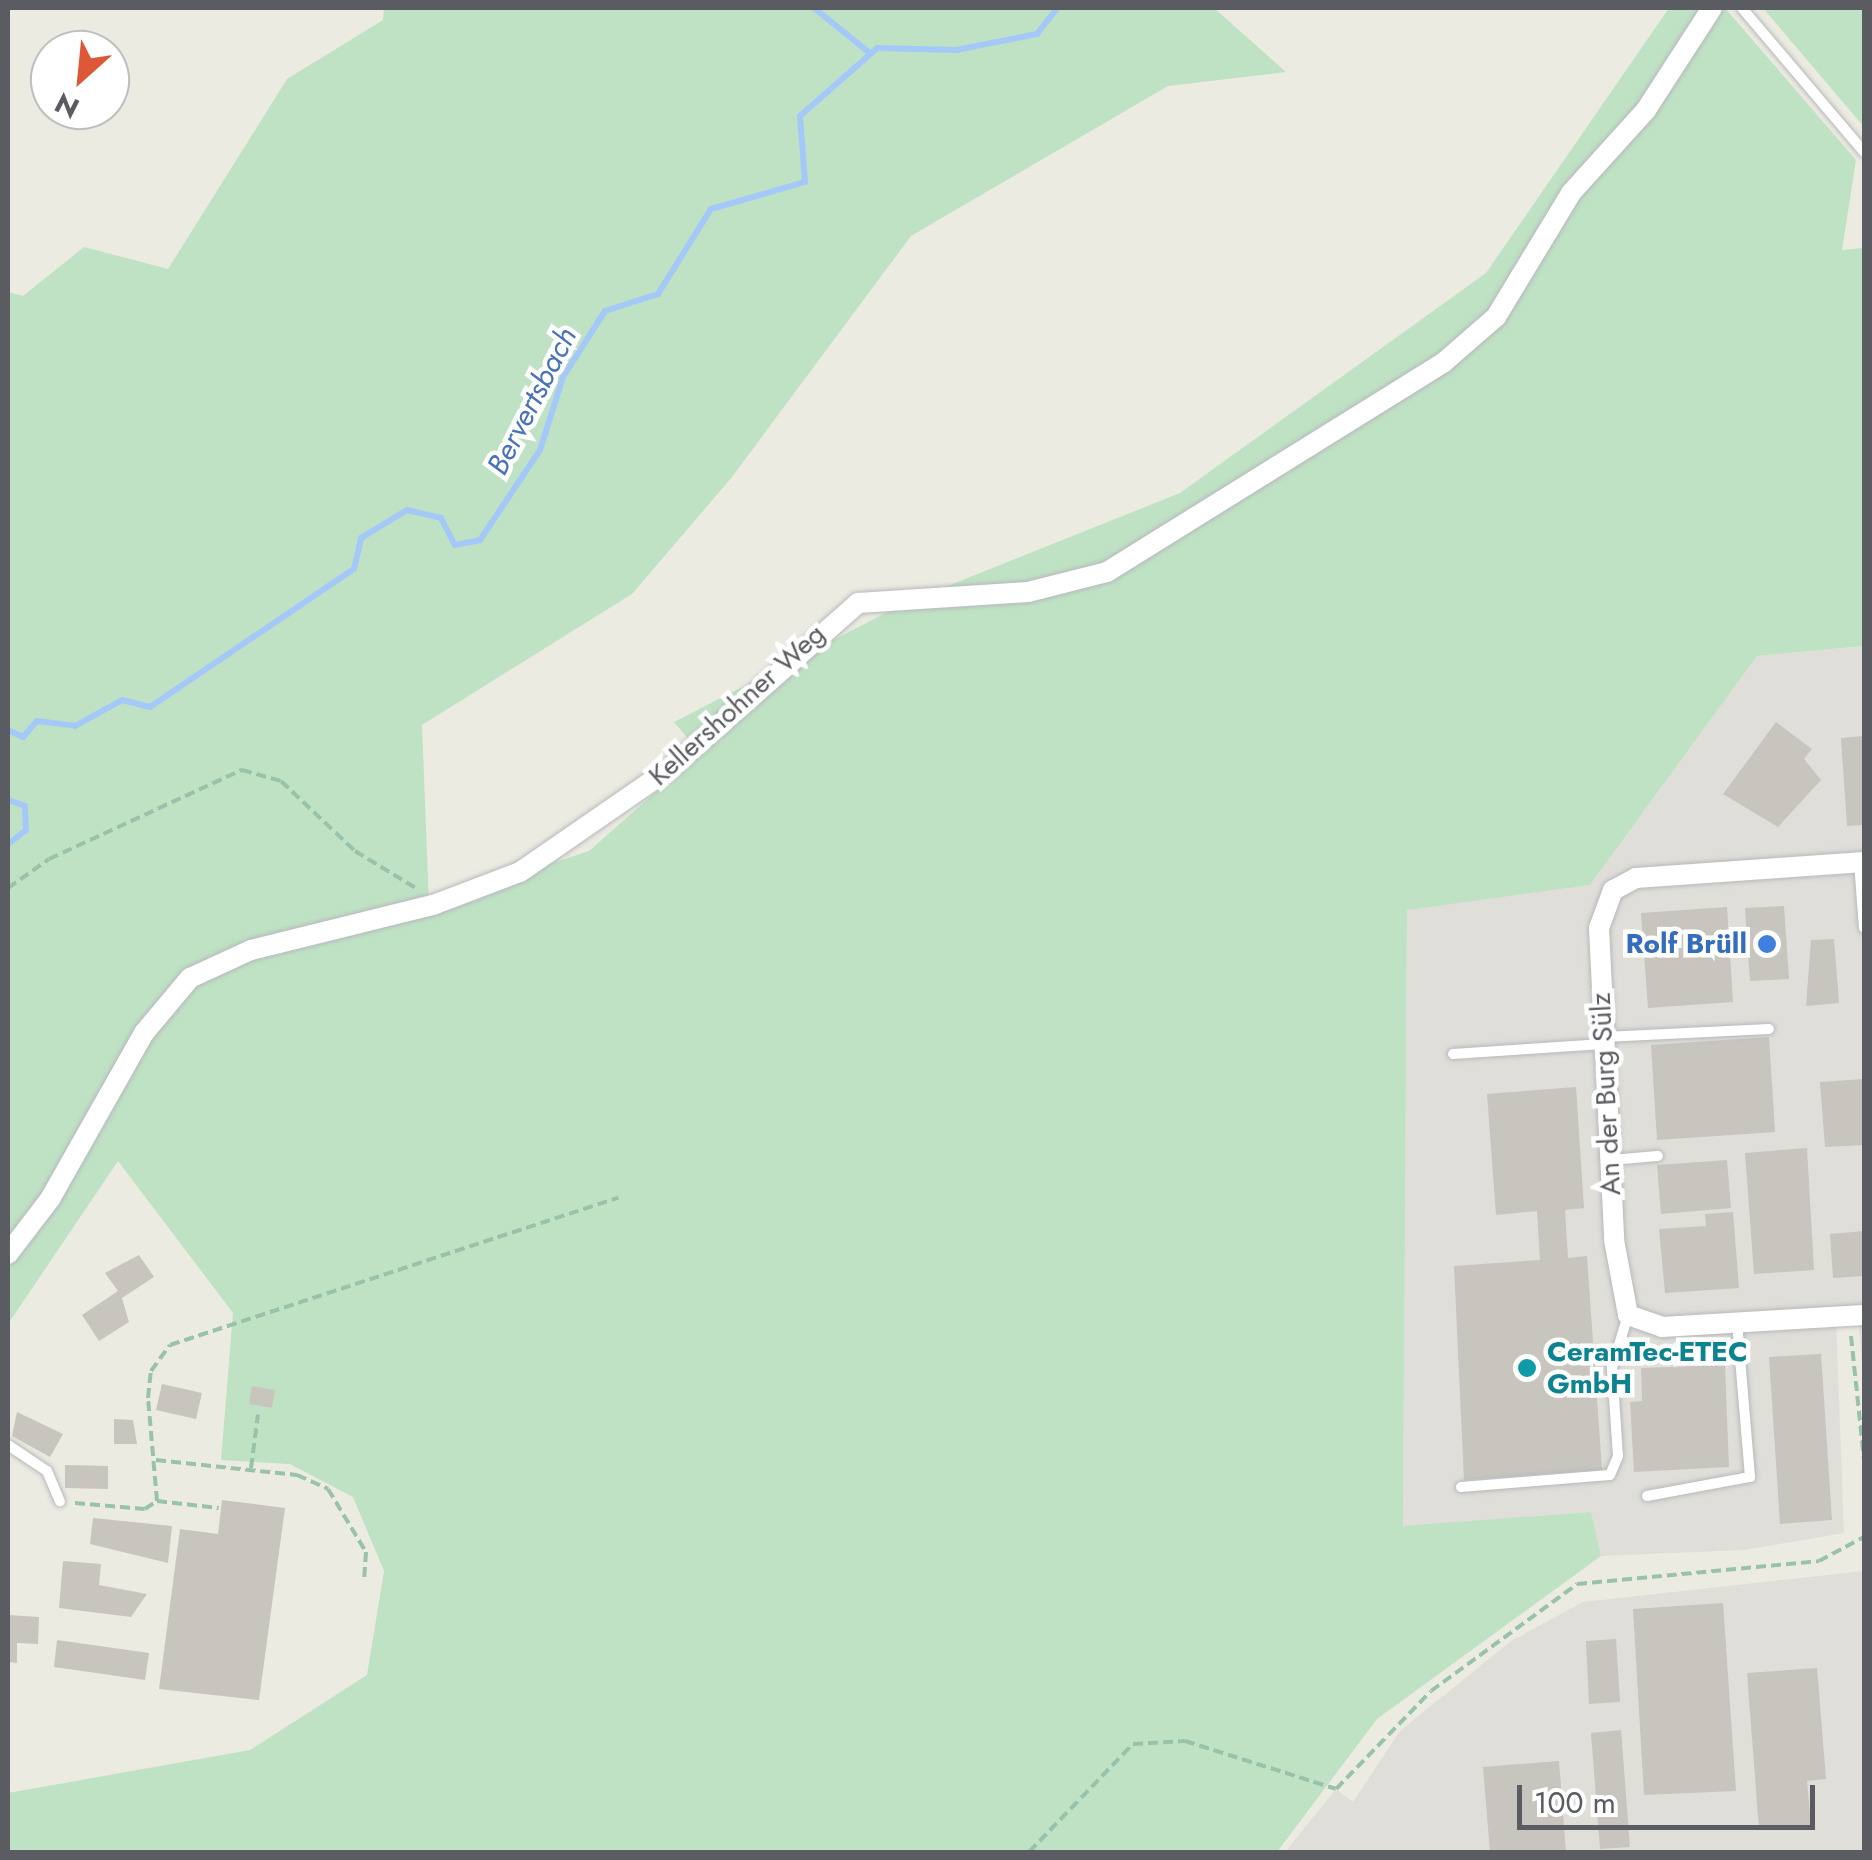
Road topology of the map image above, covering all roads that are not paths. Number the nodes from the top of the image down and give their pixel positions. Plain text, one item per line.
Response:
1 (1712, 8) edge
2 (1742, 8) edge
3 (1864, 152) edge
4 (1861, 862) edge
5 (1864, 928) edge
6 (1770, 1029) dead end
7 (1603, 1041) junction
8 (1453, 1054) dead end
9 (1658, 1156) dead end
10 (1609, 1160) junction
11 (8, 1254) edge
12 (1628, 1315) junction
13 (1856, 1316) edge
14 (1738, 1322) junction
15 (8, 1445) edge
16 (1461, 1486) dead end
17 (1647, 1496) dead end
18 (60, 1501) road end

1 - 11 street, Kellershohner Weg
2 - 3 lane
4 - 5 lane
4 - 7 street, An der Burg Sülz
6 - 7 lane
7 - 8 lane
7 - 10 street, An der Burg Sülz
9 - 10 lane
10 - 12 street, An der Burg Sülz
12 - 14 street
12 - 16 lane
13 - 14 street
14 - 17 lane
15 - 18 lane

